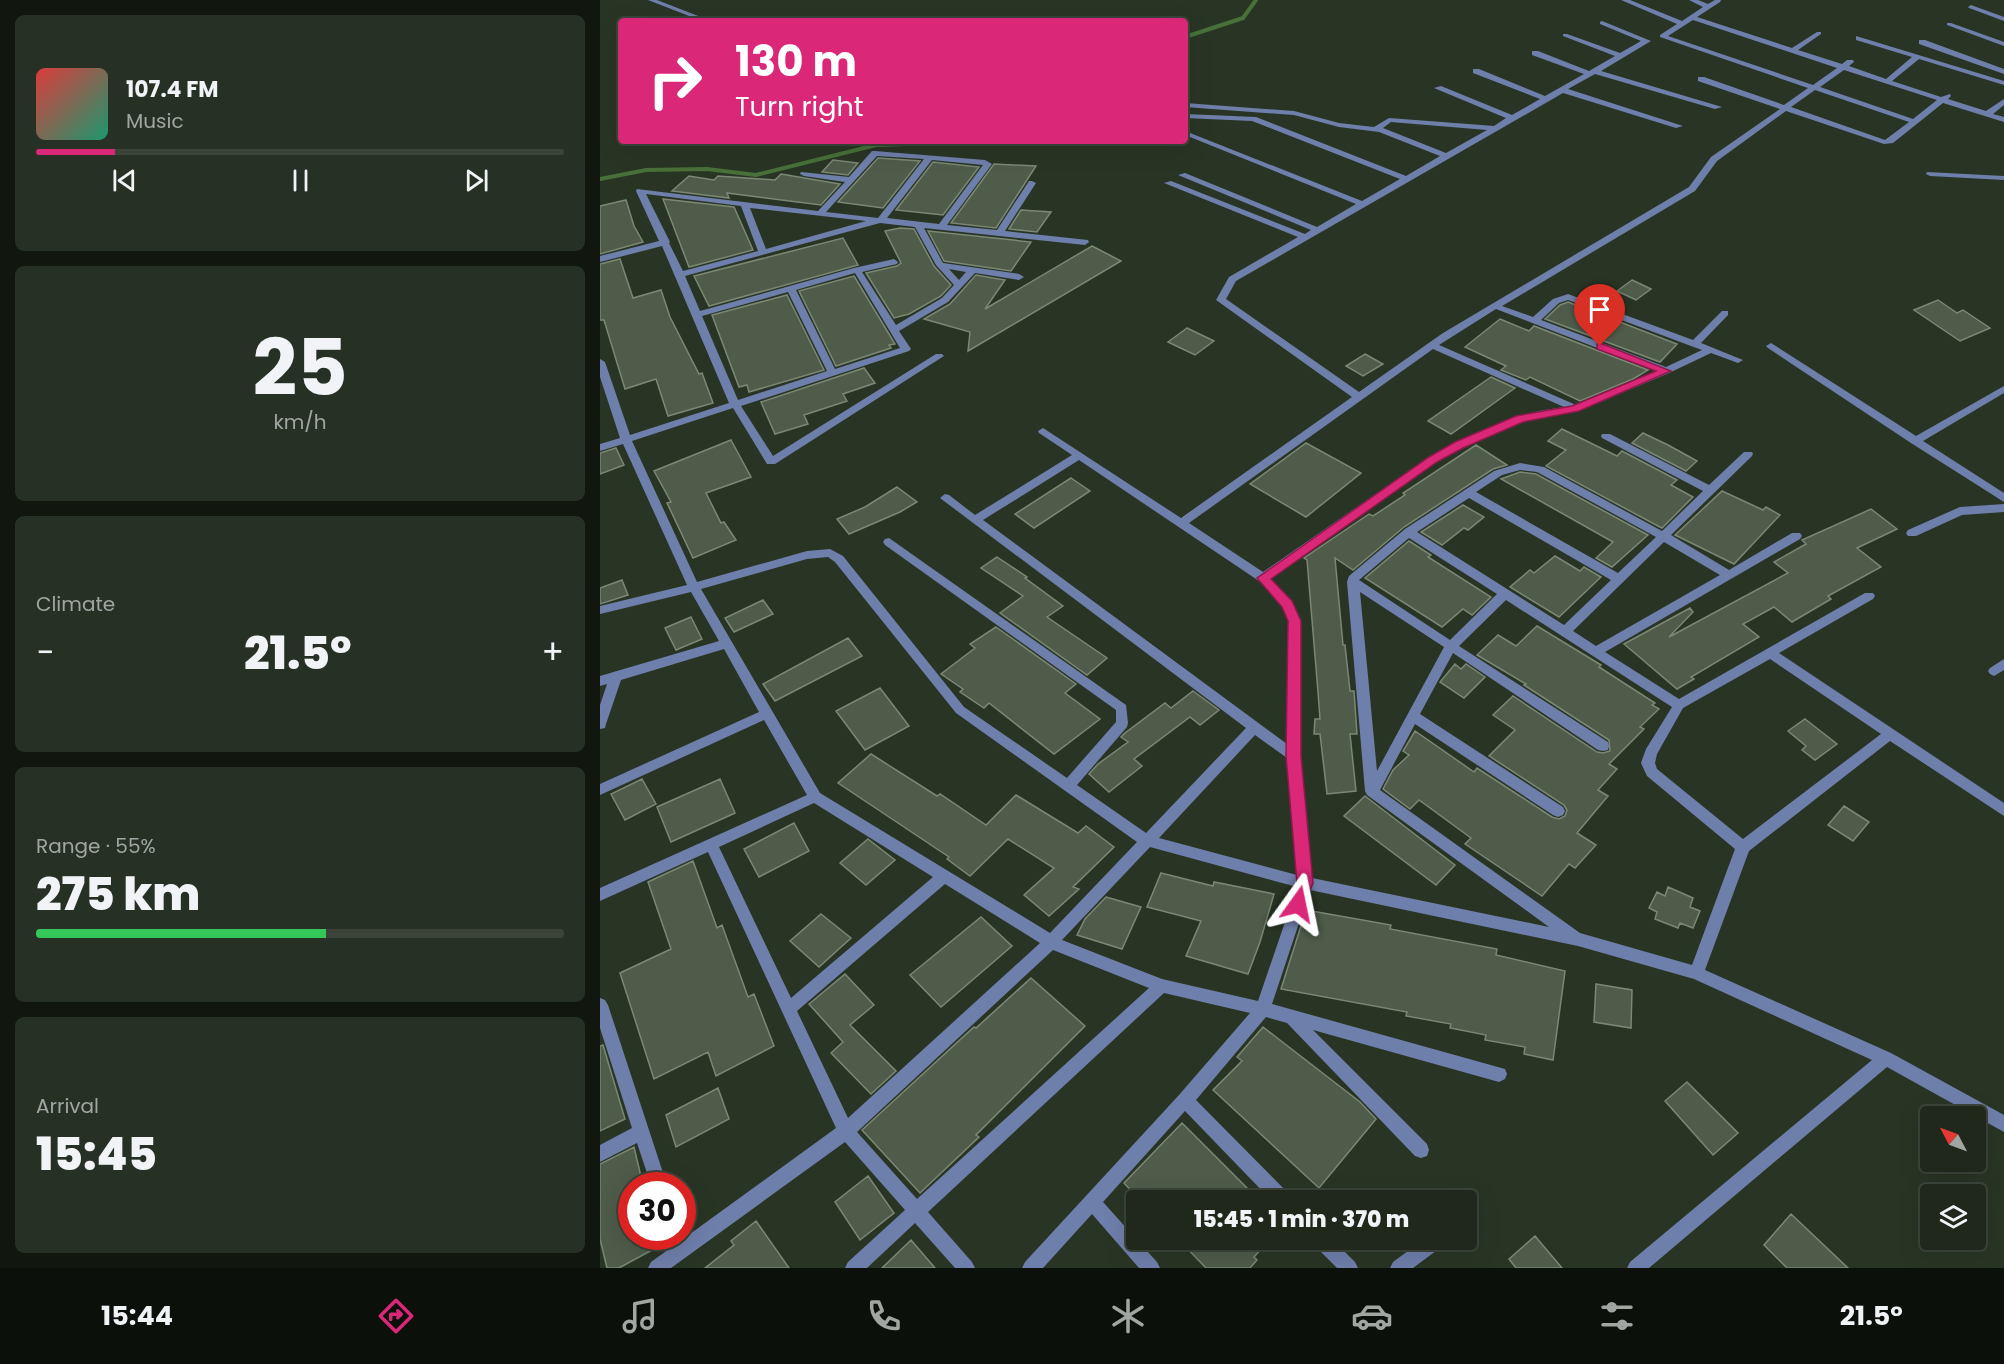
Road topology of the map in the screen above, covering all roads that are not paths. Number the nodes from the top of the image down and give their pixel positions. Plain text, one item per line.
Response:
1 (651, 0) edge
2 (1624, 0) edge
3 (1692, 0) edge
4 (1718, 1) edge
5 (1709, 7) junction
6 (1971, 8) dead end
7 (1698, 13) junction
8 (1691, 17) junction
9 (700, 18) edge
10 (2004, 19) edge
11 (1602, 23) dead end
12 (1681, 23) junction
13 (1949, 24) dead end
14 (1819, 33) dead end
15 (1565, 35) dead end
16 (1859, 38) dead end
17 (1922, 42) dead end
18 (2004, 44) edge
19 (1800, 46) junction
20 (1792, 51) junction
21 (1535, 53) dead end
22 (1620, 56) junction
23 (1918, 56) junction
24 (1846, 65) junction
25 (1484, 67) dead end
26 (1476, 71) dead end
27 (1592, 72) junction
28 (2004, 72) edge
29 (1893, 76) junction
30 (1701, 79) dead end
31 (1886, 82) junction
32 (2004, 83) edge
33 (1438, 88) dead end
34 (1814, 88) junction
35 (1554, 94) junction
36 (1946, 98) junction
37 (2004, 101) edge
38 (1188, 105) edge
39 (1718, 107) dead end
40 (1786, 109) junction
41 (1989, 112) junction
42 (2004, 113) edge
43 (1188, 116) edge
44 (1512, 118) junction
45 (2004, 120) edge
46 (1915, 122) junction
47 (1679, 126) dead end
48 (1496, 128) junction
49 (1376, 129) junction
50 (1188, 135) edge
51 (1446, 156) junction
52 (929, 158) junction
53 (804, 174) dead end
54 (1930, 174) dead end
55 (1182, 175) dead end
56 (2004, 178) edge
57 (1407, 179) junction
58 (851, 180) junction
59 (1032, 183) dead end
60 (1168, 183) dead end
61 (744, 204) junction
62 (1363, 204) junction
63 (820, 214) junction
64 (881, 220) junction
65 (918, 224) junction
66 (942, 226) junction
67 (1318, 230) junction
68 (1000, 232) junction
69 (1305, 237) junction
70 (666, 242) junction
71 (1085, 242) dead end
72 (763, 252) junction
73 (600, 259) edge
74 (894, 262) dead end
75 (940, 265) junction
76 (857, 270) junction
77 (974, 270) junction
78 (680, 275) junction
79 (1019, 277) dead end
80 (958, 284) junction
81 (791, 289) junction
82 (1495, 306) junction
83 (1725, 313) dead end
84 (695, 315) junction
85 (1535, 321) junction
86 (894, 330) junction
87 (1694, 344) junction
88 (1432, 345) junction
89 (1771, 346) dead end
90 (1710, 350) junction
91 (939, 356) dead end
92 (1738, 360) dead end
93 (600, 362) edge
94 (1666, 371) junction
95 (832, 372) junction
96 (2004, 389) edge
97 (1359, 396) junction
98 (735, 404) junction
99 (1575, 409) junction
100 (1043, 431) dead end
101 (1606, 436) dead end
102 (626, 439) junction
103 (1915, 441) junction
104 (600, 448) edge
105 (1748, 454) dead end
106 (1080, 455) junction
107 (1710, 490) junction
108 (1469, 493) junction
109 (945, 498) dead end
110 (2004, 498) edge
111 (2004, 508) edge
112 (975, 520) junction
113 (1182, 523) junction
114 (1409, 532) junction
115 (1912, 533) dead end
116 (1663, 536) junction
117 (1796, 536) dead end
118 (889, 542) dead end
119 (1727, 574) junction
120 (1263, 578) junction
121 (1619, 579) junction
122 (1353, 582) junction
123 (694, 587) junction
124 (1505, 593) junction
125 (1869, 596) dead end
126 (600, 610) edge
127 (1565, 631) junction
128 (725, 644) junction
129 (1450, 647) junction
130 (1597, 651) junction
131 (1770, 653) junction
132 (615, 678) junction
133 (600, 681) edge
134 (1679, 705) junction
135 (766, 714) junction
136 (1412, 714) junction
137 (600, 724) edge
138 (1255, 727) junction
139 (1891, 733) junction
140 (1603, 746) dead end
141 (1293, 756) junction
142 (1068, 786) junction
143 (600, 790) edge
144 (1372, 791) junction
145 (815, 797) junction
146 (2004, 810) edge
147 (1558, 811) dead end
148 (1145, 840) junction
149 (711, 844) junction
150 (1743, 847) junction
151 (944, 876) junction
152 (1305, 883) junction
153 (600, 895) edge
154 (1578, 939) junction
155 (1051, 942) junction
156 (1696, 974) junction
157 (1162, 986) junction
158 (1263, 1009) junction
159 (789, 1010) junction
160 (601, 1012) edge
161 (1292, 1019) junction
162 (1886, 1058) junction
163 (1499, 1074) dead end
164 (1185, 1100) junction
165 (2004, 1124) edge
166 (846, 1131) junction
167 (642, 1132) junction
168 (1421, 1150) dead end
169 (600, 1154) edge
170 (655, 1172) edge
171 (1273, 1190) edge
172 (1092, 1202) junction
173 (917, 1210) junction
174 (679, 1250) edge
175 (1331, 1250) edge
176 (1423, 1250) edge
177 (680, 1253) junction
178 (1146, 1266) edge
179 (657, 1268) edge
180 (854, 1268) edge
181 (966, 1268) edge
182 (1031, 1268) edge
183 (1348, 1268) edge
184 (1399, 1268) edge
185 (1636, 1268) edge

1 - 9 lane
2 - 12 street
3 - 5 street
4 - 5 street
5 - 7 street
6 - 10 street
7 - 8 street
7 - 19 street
8 - 12 street
8 - 20 street
11 - 22 street
12 - 34 street
13 - 18 street
14 - 19 street
15 - 22 street
16 - 23 street
17 - 28 street
19 - 20 street
19 - 24 street
20 - 24 street
21 - 27 street
22 - 27 street
23 - 29 street
23 - 32 street
24 - 29 street
24 - 31 street
24 - 34 street
25 - 35 street
26 - 35 street
27 - 35 street
27 - 39 street
29 - 31 street
29 - 36 street
30 - 40 street
31 - 36 street
33 - 44 street
34 - 40 street
34 - 46 street
35 - 44 street
35 - 47 street
36 - 41 street
36 - 46 street
37 - 41 street
38 - 49 street
40 - 46 street
40 - 82 street
41 - 42 street
41 - 45 street
43 - 57 street
44 - 48 street
48 - 49 street
48 - 51 street
49 - 51 street
50 - 62 street
51 - 57 street
52 - 58 street
52 - 64 street
52 - 66 street
53 - 58 street
54 - 56 street
55 - 67 street
57 - 62 street
58 - 63 street
59 - 68 street
60 - 69 street
61 - 63 street
61 - 70 street
61 - 72 street
62 - 67 street
63 - 64 street
64 - 65 street
64 - 72 street
65 - 66 street
65 - 75 street
66 - 68 street
67 - 69 street
68 - 71 street
69 - 97 street
70 - 73 street
70 - 78 street
72 - 78 street
74 - 76 street
75 - 77 street
75 - 80 street
76 - 81 street
76 - 86 street
77 - 79 street
77 - 80 street
78 - 84 street
80 - 86 street
81 - 84 street
81 - 95 street
82 - 85 street
82 - 88 street
83 - 87 street
84 - 98 street
85 - 87 street
85 - 94 street
86 - 95 street
87 - 90 street
88 - 97 street
88 - 99 street
89 - 103 street
90 - 92 street
90 - 94 street
91 - 98 street
93 - 102 street
94 - 99 street
95 - 98 street
96 - 103 street
97 - 113 street
98 - 102 street
99 - 120 street
100 - 106 street
101 - 107 street
102 - 104 street
102 - 123 street
103 - 110 street
105 - 107 street
106 - 112 street
106 - 113 street
107 - 116 street
108 - 114 street
108 - 116 street
108 - 121 street
109 - 112 street
111 - 115 street
112 - 138 street
113 - 120 street
114 - 122 street
114 - 124 street
116 - 119 street
116 - 121 street
117 - 119 street
118 - 142 street
119 - 130 street
120 - 141 street
121 - 127 street
122 - 129 street
122 - 144 street
123 - 126 street
123 - 128 street
123 - 142 street
124 - 127 street
124 - 129 street
125 - 131 street
127 - 130 street
128 - 132 street
128 - 135 street
129 - 136 street
129 - 140 street
130 - 134 street
131 - 134 street
131 - 139 street
132 - 133 street
132 - 137 street
134 - 150 street
135 - 143 street
135 - 145 street
136 - 144 street
136 - 147 street
138 - 141 street
138 - 148 street
139 - 146 street
139 - 150 street
141 - 152 street
142 - 148 street
144 - 154 street
145 - 149 street
145 - 151 street
148 - 152 street
148 - 155 street
149 - 153 street
149 - 159 street
150 - 156 street
151 - 155 street
151 - 159 street
152 - 154 street
152 - 158 street
154 - 156 street
155 - 157 street
155 - 166 street
156 - 162 street
157 - 158 street
157 - 173 street
158 - 161 street
158 - 164 street
159 - 166 street
160 - 167 street
161 - 163 street
161 - 168 street
162 - 165 street
162 - 185 street
164 - 171 street
164 - 172 street
166 - 173 street
166 - 177 street
167 - 169 street
167 - 170 street
172 - 178 street
172 - 182 street
173 - 180 street
173 - 181 street
174 - 177 street
175 - 183 street
176 - 184 street
177 - 179 street

